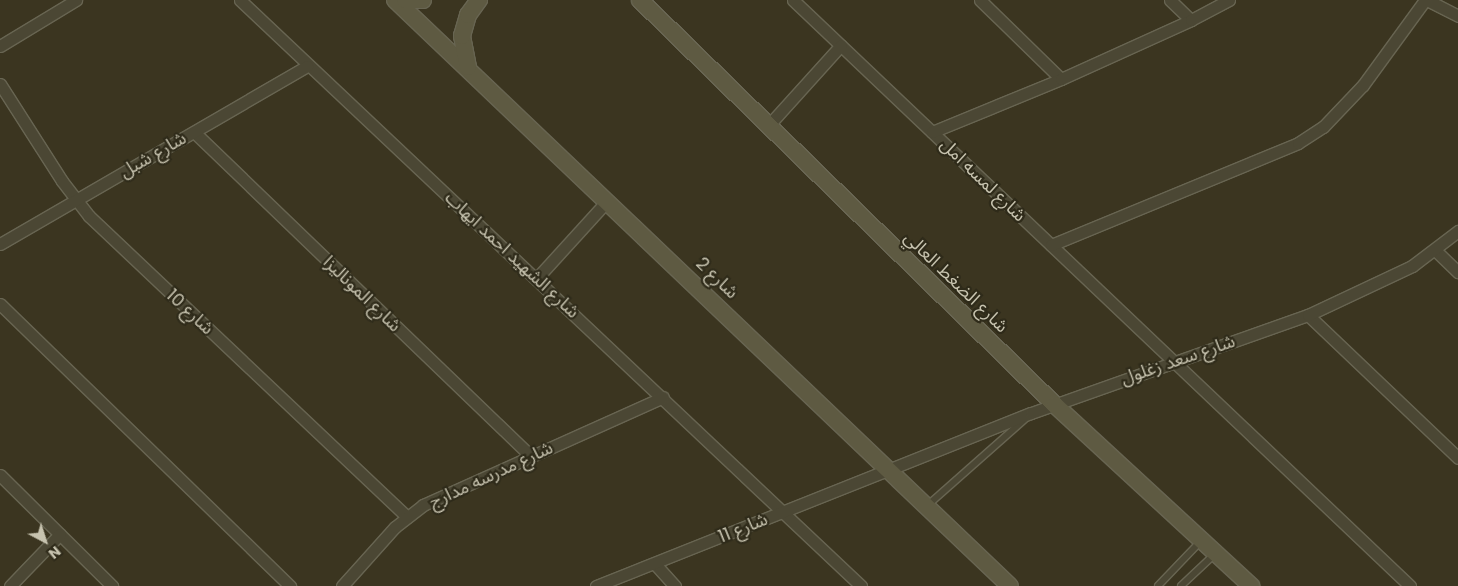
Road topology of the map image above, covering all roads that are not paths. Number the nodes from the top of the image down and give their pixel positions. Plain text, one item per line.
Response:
1 (76, 0) edge
2 (240, 0) edge
3 (395, 0) edge
4 (405, 0) edge
5 (423, 0) edge
6 (479, 0) edge
7 (640, 0) edge
8 (793, 0) edge
9 (980, 0) edge
10 (1170, 0) edge
11 (1229, 0) edge
12 (1426, 0) edge
13 (1458, 16) edge
14 (1191, 20) junction
15 (841, 45) junction
16 (0, 46) edge
17 (307, 66) junction
18 (468, 69) junction
19 (1061, 78) junction
20 (0, 84) edge
21 (767, 127) junction
22 (194, 132) junction
23 (932, 132) junction
24 (76, 199) junction
25 (607, 201) junction
26 (1458, 231) edge
27 (0, 244) edge
28 (1051, 245) junction
29 (1435, 250) junction
30 (1458, 272) edge
31 (537, 278) junction
32 (0, 304) edge
33 (1308, 315) junction
34 (1172, 362) junction
35 (663, 397) junction
36 (1055, 405) junction
37 (1031, 413) junction
38 (530, 456) junction
39 (1458, 458) edge
40 (888, 469) junction
41 (0, 475) edge
42 (926, 506) junction
43 (783, 512) junction
44 (407, 517) junction
45 (60, 534) junction
46 (1203, 540) junction
47 (1216, 553) junction
48 (655, 564) junction
49 (10, 586) edge
50 (112, 586) edge
51 (290, 586) edge
52 (342, 586) edge
53 (596, 586) edge
54 (675, 586) edge
55 (861, 586) edge
56 (1010, 586) edge
57 (1158, 586) edge
58 (1181, 586) edge
59 (1251, 586) edge
60 (1410, 586) edge

1 - 16 street
2 - 17 street, شارع الشهيد احمد ايهاب
3 - 18 street, شارع 2
4 - 5 street
6 - 18 street
7 - 21 street, شارع الضغط العالي
8 - 15 street, شارع لمسه امل
9 - 19 street
10 - 14 street
11 - 14 street
12 - 13 street
12 - 28 street
14 - 19 street
15 - 21 street
15 - 23 street, شارع لمسه امل
17 - 22 street, شارع شبل
17 - 31 street, شارع الشهيد احمد ايهاب
18 - 25 street, شارع 2
19 - 23 street
20 - 24 street, شارع 10
21 - 36 street, شارع الضغط العالي
22 - 24 street, شارع شبل
22 - 38 street, شارع الموناليزا
23 - 28 street, شارع لمسه امل
24 - 27 street, شارع شبل
24 - 44 street, شارع 10
25 - 31 street
25 - 40 street, شارع 2
26 - 29 street, شارع سعد زغلول
28 - 34 street, شارع لمسه امل
29 - 30 street
29 - 33 street, شارع سعد زغلول
31 - 35 street, شارع الشهيد احمد ايهاب
32 - 51 street
33 - 34 street, شارع سعد زغلول
33 - 39 street
34 - 36 street, شارع سعد زغلول
34 - 60 street, شارع لمسه امل
35 - 38 street, شارع مدرسه مدارج
35 - 43 street, شارع الشهيد احمد ايهاب
36 - 37 street, شارع سعد زغلول
36 - 46 street, شارع الضغط العالي
37 - 40 street, شارع سعد زغلول
37 - 42 lane
38 - 44 street, شارع مدرسه مدارج
40 - 42 street, شارع 2
40 - 43 street, شارع 11
41 - 45 street
42 - 56 street, شارع 2
43 - 48 street, شارع 11
43 - 55 street, شارع الشهيد احمد ايهاب
44 - 52 street, شارع مدرسه مدارج
45 - 49 street
45 - 50 street
46 - 47 street, شارع الضغط العالي
46 - 57 lane
47 - 58 lane
47 - 59 street, شارع الضغط العالي
48 - 53 street, شارع 11
48 - 54 street

